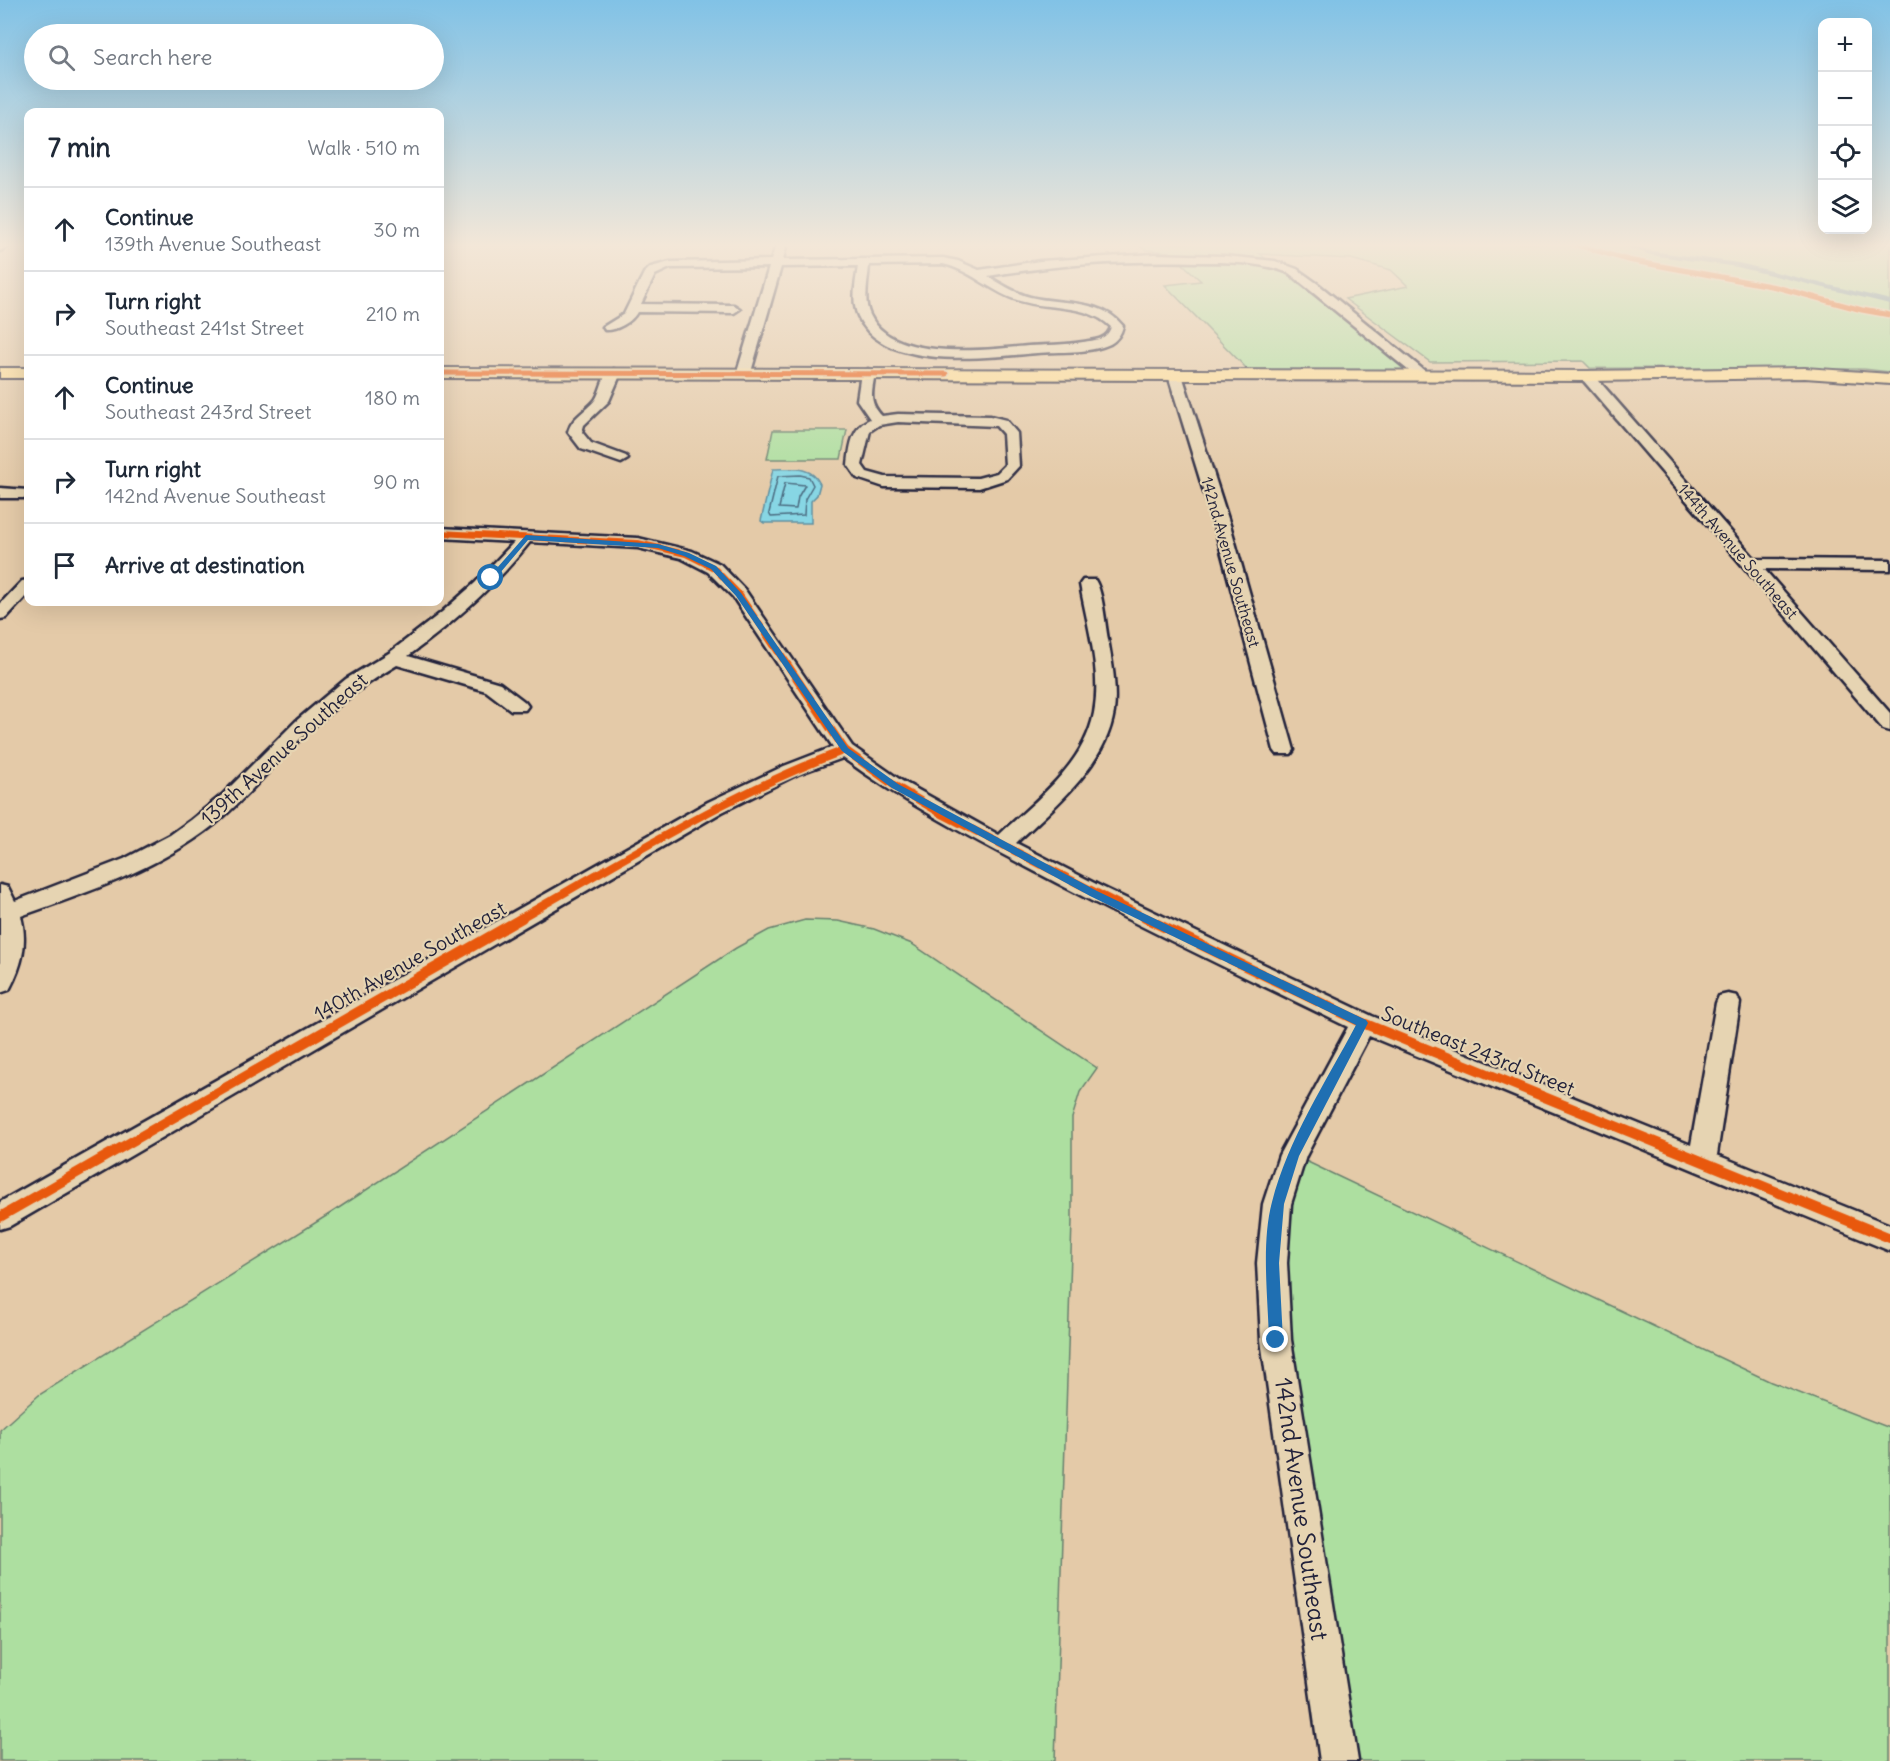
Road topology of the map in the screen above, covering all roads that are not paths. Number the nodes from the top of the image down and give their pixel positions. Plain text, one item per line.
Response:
1 (614, 325) edge
2 (758, 325) edge
3 (870, 325) edge
4 (1116, 325) edge
5 (1361, 325) edge
6 (609, 327) dead end
7 (744, 372) junction
8 (0, 373) edge
9 (24, 373) edge
10 (444, 373) edge
11 (614, 373) junction
12 (868, 373) junction
13 (1176, 375) junction
14 (1424, 376) junction
15 (1587, 376) junction
16 (1890, 379) edge
17 (880, 421) junction
18 (621, 459) dead end
19 (0, 494) edge
20 (24, 494) edge
21 (444, 533) edge
22 (526, 537) junction
23 (1749, 564) junction
24 (1890, 565) edge
25 (1089, 584) dead end
26 (24, 589) edge
27 (0, 614) edge
28 (394, 658) junction
29 (518, 706) dead end
30 (1890, 725) edge
31 (845, 750) junction
32 (1284, 750) dead end
33 (1002, 844) junction
34 (5, 902) edge
35 (0, 984) edge
36 (1728, 1002) dead end
37 (1363, 1023) junction
38 (1702, 1161) junction
39 (0, 1217) edge
40 (1890, 1238) edge
41 (1339, 1761) edge

1 - 6 street
2 - 7 street
3 - 4 street
5 - 14 street
7 - 11 main road
7 - 12 main road
8 - 9 main road
10 - 11 main road
11 - 18 street
12 - 13 main road
12 - 17 street
13 - 14 main road
13 - 32 street, 142nd Avenue Southeast
14 - 15 main road
15 - 16 main road
15 - 23 street, 144th Avenue Southeast
17 - 17 street
19 - 20 street
21 - 22 street
22 - 28 street, 139th Avenue Southeast
22 - 31 street
23 - 24 street
23 - 30 street, 144th Avenue Southeast
25 - 33 street
26 - 27 street
28 - 29 street
28 - 34 street, 139th Avenue Southeast
31 - 33 street, Southeast 243rd Street
31 - 39 street, 140th Avenue Southeast
33 - 37 street, Southeast 243rd Street
34 - 35 street, 139th Avenue Southeast
36 - 38 street
37 - 38 street, Southeast 243rd Street
37 - 41 street, 142nd Avenue Southeast
38 - 40 street, Southeast 243rd Street

